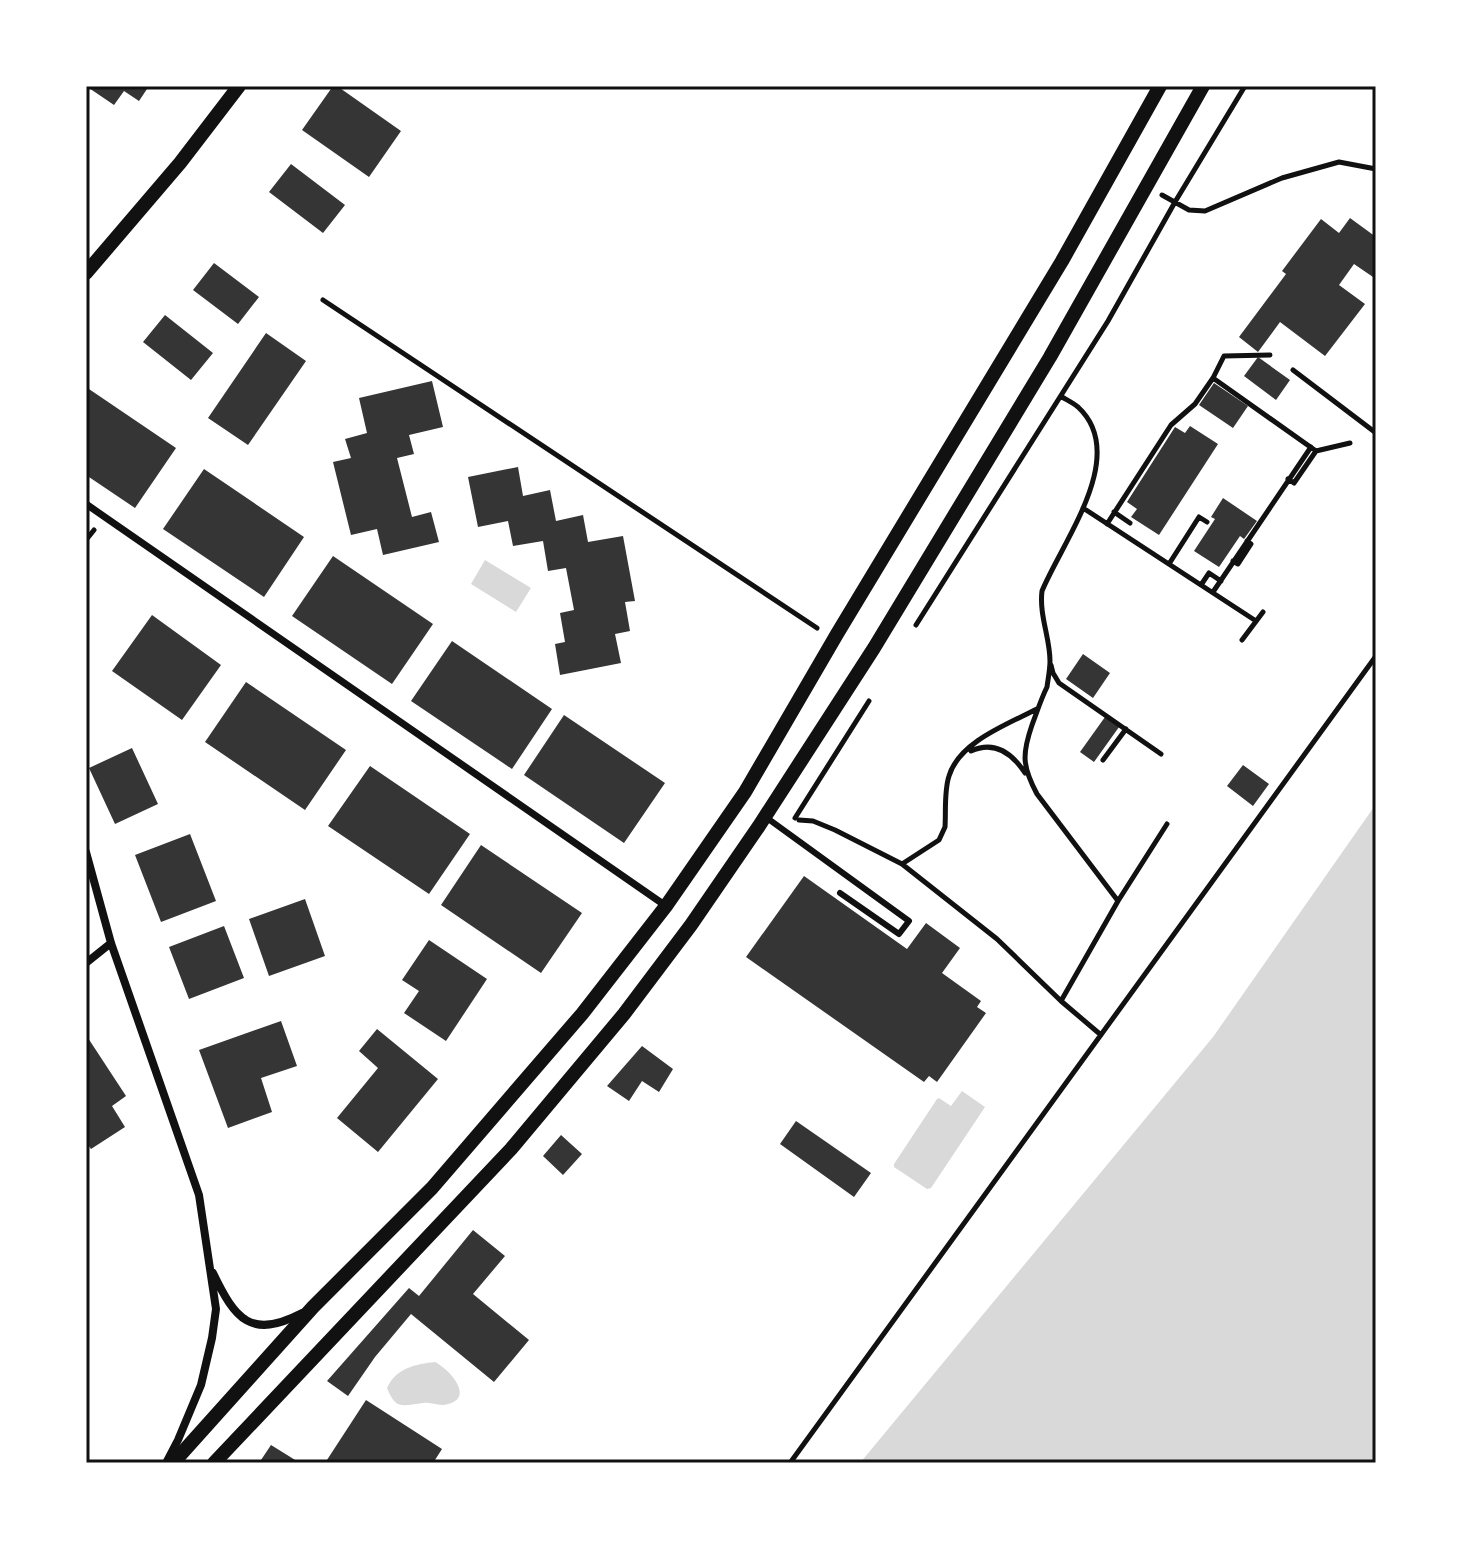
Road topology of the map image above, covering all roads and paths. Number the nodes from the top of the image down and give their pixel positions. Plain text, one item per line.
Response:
1 (239, 86) edge
2 (1160, 86) edge
3 (1203, 86) edge
4 (1245, 86) edge
5 (1376, 169) edge
6 (1147, 187) junction
7 (1175, 202) junction
8 (86, 273) edge
9 (323, 300) dead end
10 (1270, 355) dead end
11 (1293, 370) dead end
12 (1213, 378) junction
13 (1062, 397) junction
14 (1365, 425) junction
15 (1376, 425) edge
16 (1376, 433) edge
17 (1350, 443) dead end
18 (1314, 449) junction
19 (86, 504) edge
20 (1083, 508) junction
21 (1114, 512) junction
22 (1207, 522) dead end
23 (1130, 523) dead end
24 (1107, 524) junction
25 (1169, 564) junction
26 (1221, 581) junction
27 (1201, 585) junction
28 (1213, 592) junction
29 (1263, 612) dead end
30 (1256, 621) junction
31 (911, 633) dead end
32 (834, 640) junction
33 (1242, 640) dead end
34 (1376, 656) edge
35 (1050, 660) junction
36 (870, 700) dead end
37 (1038, 709) junction
38 (1126, 729) junction
39 (1161, 754) dead end
40 (958, 759) junction
41 (1103, 760) dead end
42 (1028, 777) junction
43 (765, 816) junction
44 (794, 820) junction
45 (1167, 824) dead end
46 (782, 828) junction
47 (86, 852) edge
48 (902, 864) junction
49 (840, 893) dead end
50 (1118, 901) junction
51 (666, 906) junction
52 (111, 943) junction
53 (86, 963) edge
54 (1061, 1001) junction
55 (1101, 1035) junction
56 (210, 1265) junction
57 (313, 1307) junction
58 (166, 1463) edge
59 (173, 1463) edge
60 (214, 1463) edge
61 (790, 1463) edge

1 - 8 street
2 - 32 street
3 - 6 street
4 - 7 path
5 - 7 path
6 - 7 path
6 - 43 street
7 - 13 path
9 - 32 path
10 - 12 path
11 - 14 path
12 - 18 path
12 - 21 path
13 - 20 path
13 - 31 path
14 - 15 path
14 - 16 path
17 - 18 path
18 - 26 path
19 - 51 street
20 - 24 path
20 - 35 path
21 - 23 path
21 - 24 path
22 - 25 path
24 - 25 path
25 - 27 path
26 - 27 path
26 - 28 path
27 - 28 path
28 - 30 path
29 - 30 path
30 - 33 path
32 - 51 street
34 - 55 path
35 - 37 path
35 - 38 path
36 - 44 path
37 - 40 path
37 - 42 path
38 - 39 path
38 - 41 path
40 - 42 path
40 - 48 path
42 - 50 path
43 - 46 lane
43 - 60 street
44 - 46 path
44 - 48 path
45 - 50 path
46 - 49 lane
47 - 52 street
48 - 54 path
50 - 54 path
51 - 57 street
52 - 53 street
52 - 56 street
54 - 55 path
55 - 61 path
56 - 57 street
56 - 58 street
57 - 59 street

